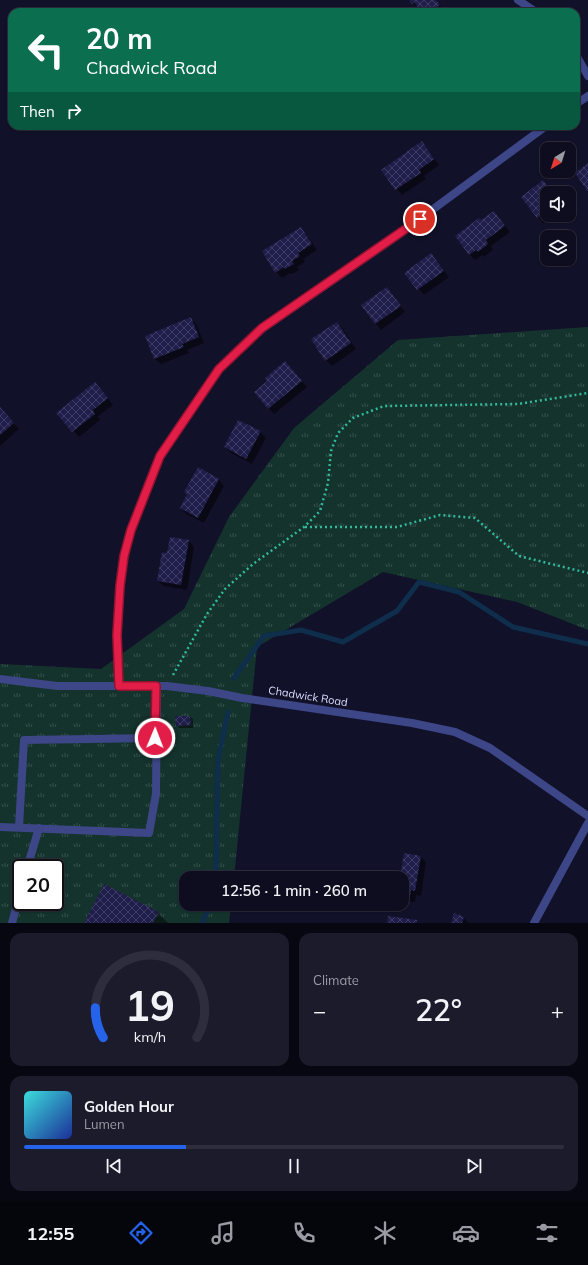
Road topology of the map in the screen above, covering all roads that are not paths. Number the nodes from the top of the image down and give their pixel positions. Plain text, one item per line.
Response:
1 (518, 0) edge
2 (530, 8) edge
3 (580, 62) edge
4 (588, 76) edge
5 (541, 130) edge
6 (0, 679) edge
7 (119, 686) junction
8 (156, 686) junction
9 (155, 738) junction
10 (588, 816) edge
11 (588, 823) edge
12 (0, 827) edge
13 (19, 827) junction
14 (39, 828) junction
15 (30, 859) edge
16 (15, 911) edge
17 (12, 923) edge
18 (534, 923) edge

1 - 2 street
3 - 4 street
5 - 7 street
6 - 7 street, Chadwick Road
7 - 8 street, Chadwick Road
8 - 9 street
8 - 10 street, Chadwick Road
9 - 13 street
9 - 14 street
11 - 18 street
12 - 13 street
13 - 14 street
14 - 15 street
16 - 17 street

